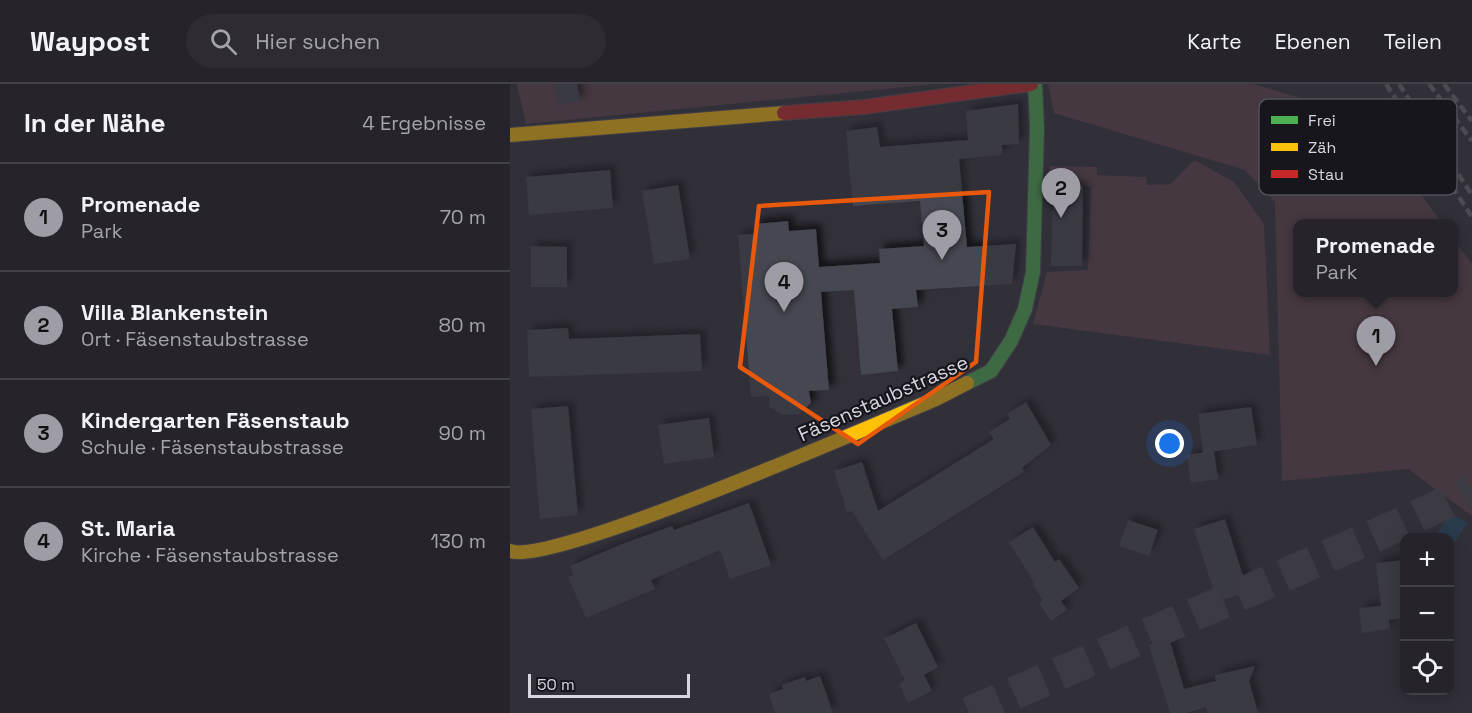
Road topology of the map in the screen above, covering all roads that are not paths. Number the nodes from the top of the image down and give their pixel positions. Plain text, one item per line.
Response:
1 (1033, 84) edge
2 (510, 135) edge
3 (510, 551) edge

1 - 2 street
1 - 3 street, Fäsenstaubstrasse

